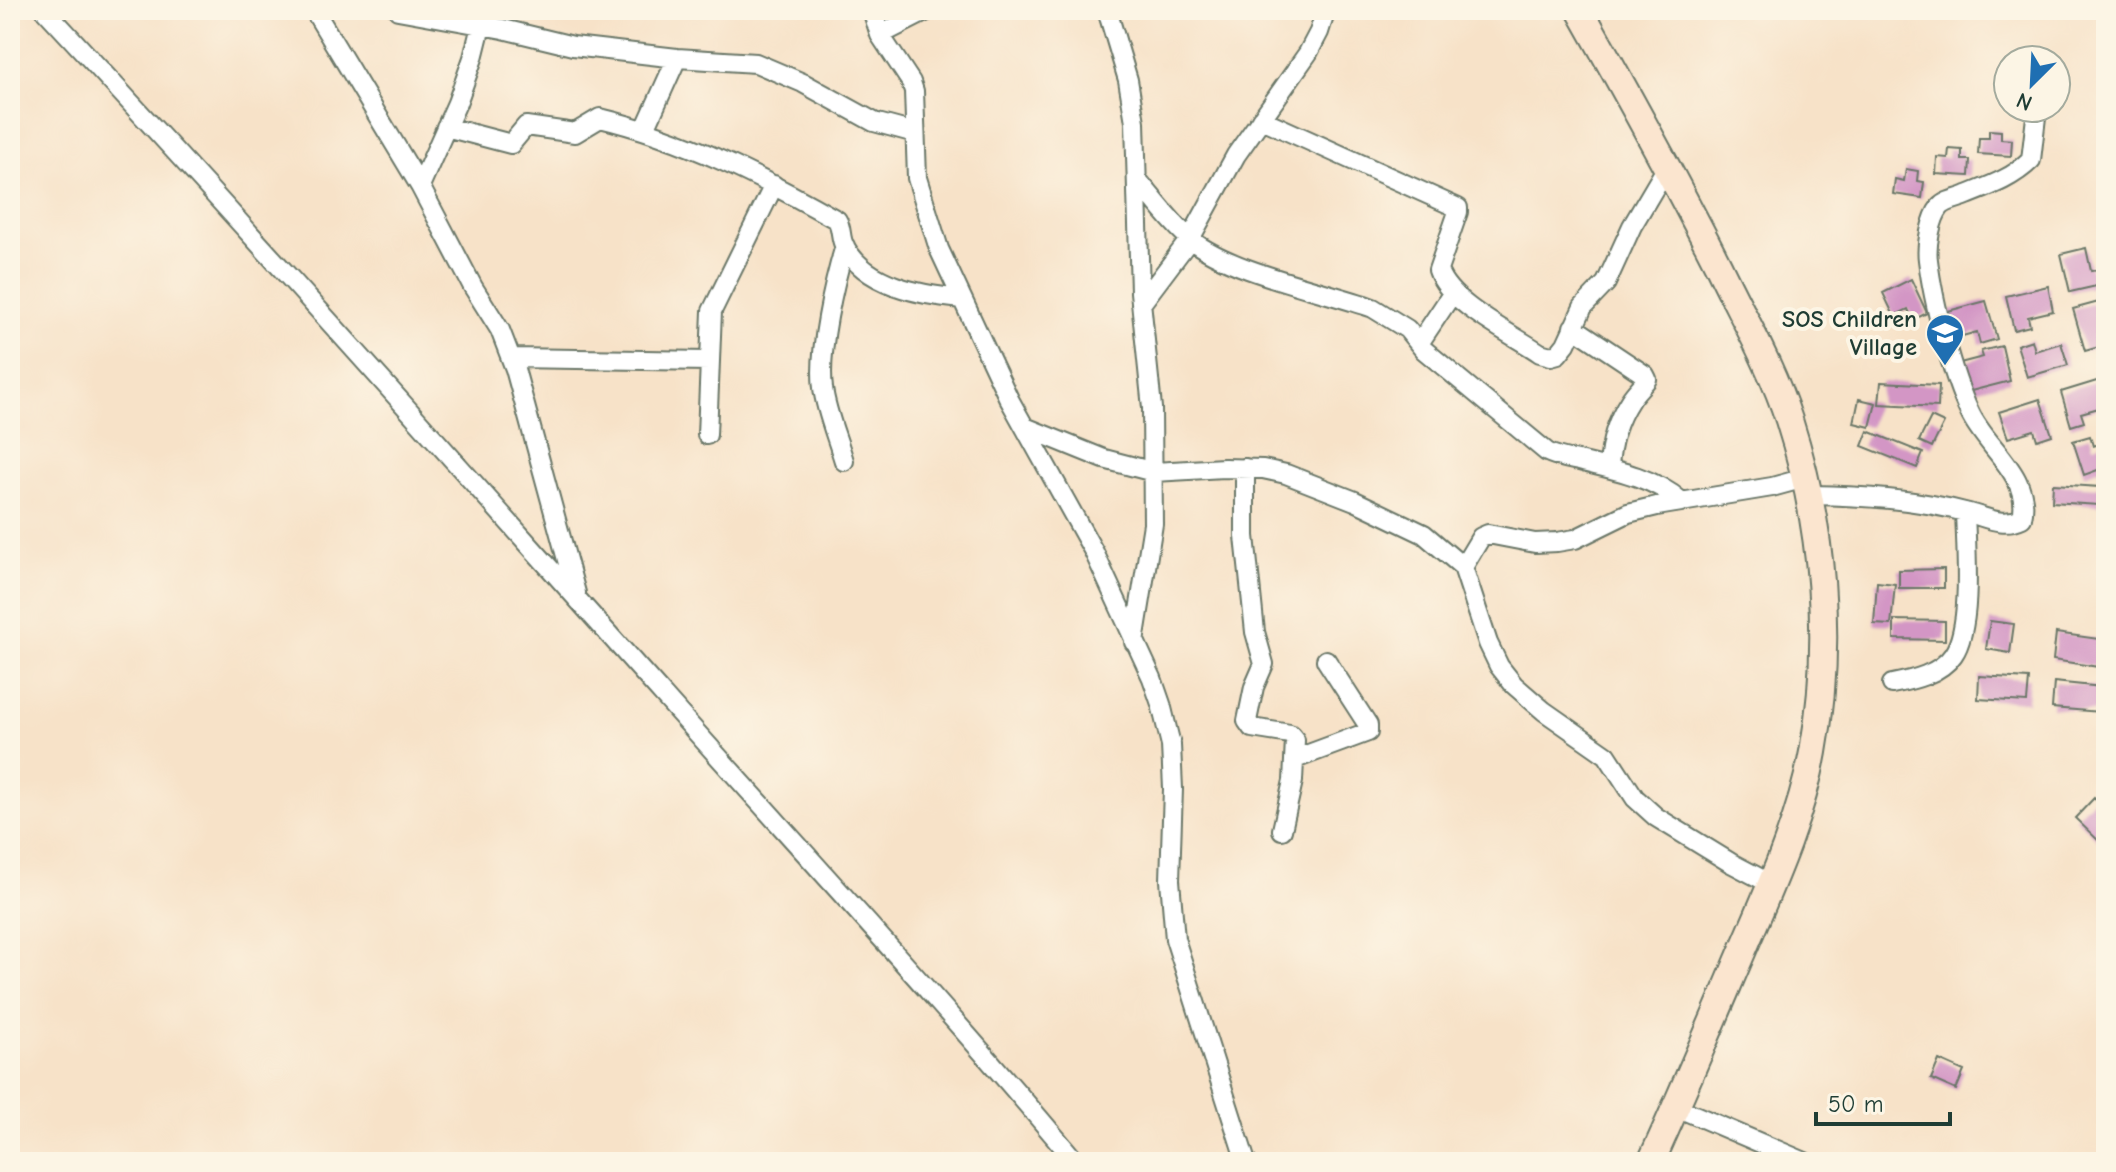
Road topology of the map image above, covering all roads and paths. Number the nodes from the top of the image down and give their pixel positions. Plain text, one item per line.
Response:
1 (45, 10) edge
2 (314, 10) edge
3 (398, 10) edge
4 (872, 10) edge
5 (929, 10) edge
6 (1107, 10) edge
7 (1326, 10) edge
8 (1580, 10) edge
9 (483, 18) edge
10 (880, 35) junction
11 (677, 58) junction
12 (1261, 119) junction
13 (2035, 124) edge
14 (446, 127) junction
15 (645, 129) junction
16 (915, 133) junction
17 (1668, 165) junction
18 (1137, 179) junction
19 (774, 185) junction
20 (420, 186) junction
21 (1190, 239) junction
22 (845, 246) junction
23 (1452, 294) junction
24 (962, 299) junction
25 (1141, 304) junction
26 (1573, 327) junction
27 (1420, 342) junction
28 (511, 358) junction
29 (709, 361) junction
30 (1025, 427) junction
31 (707, 435) dead end
32 (844, 461) dead end
33 (1245, 468) junction
34 (1609, 468) junction
35 (1154, 472) junction
36 (1807, 486) junction
37 (1681, 501) junction
38 (1965, 512) junction
39 (1463, 567) junction
40 (578, 600) junction
41 (1134, 642) junction
42 (1326, 660) dead end
43 (1892, 684) dead end
44 (1295, 759) junction
45 (1282, 830) dead end
46 (1771, 884) junction
47 (1676, 1107) junction
48 (1076, 1162) edge
49 (1246, 1162) edge
50 (1651, 1162) edge
51 (1805, 1162) edge

1 - 40 street
2 - 20 street
3 - 9 street
4 - 10 street
5 - 10 street
6 - 18 street
7 - 12 street
8 - 17 main road
9 - 11 street
9 - 14 street
10 - 16 street
11 - 15 street
11 - 16 street
12 - 21 street
12 - 23 street
13 - 38 street
14 - 15 street
14 - 20 street
15 - 19 street
16 - 24 street
17 - 26 street
17 - 36 main road
18 - 21 street
18 - 25 street
19 - 22 street
19 - 29 street
20 - 28 street
21 - 25 street
21 - 27 street
22 - 24 street
22 - 32 street
23 - 26 street
23 - 27 street
24 - 30 street
25 - 35 street
26 - 34 street
27 - 34 street
28 - 29 street
28 - 40 street
29 - 31 street
30 - 35 street
30 - 41 street
33 - 35 street
33 - 39 street
33 - 44 street
34 - 37 street
35 - 41 street
36 - 37 street
36 - 38 street
36 - 46 main road
37 - 39 street
38 - 43 street
39 - 46 street
40 - 48 street
41 - 49 street
42 - 44 street
44 - 45 street
46 - 47 main road
47 - 50 main road
47 - 51 street

